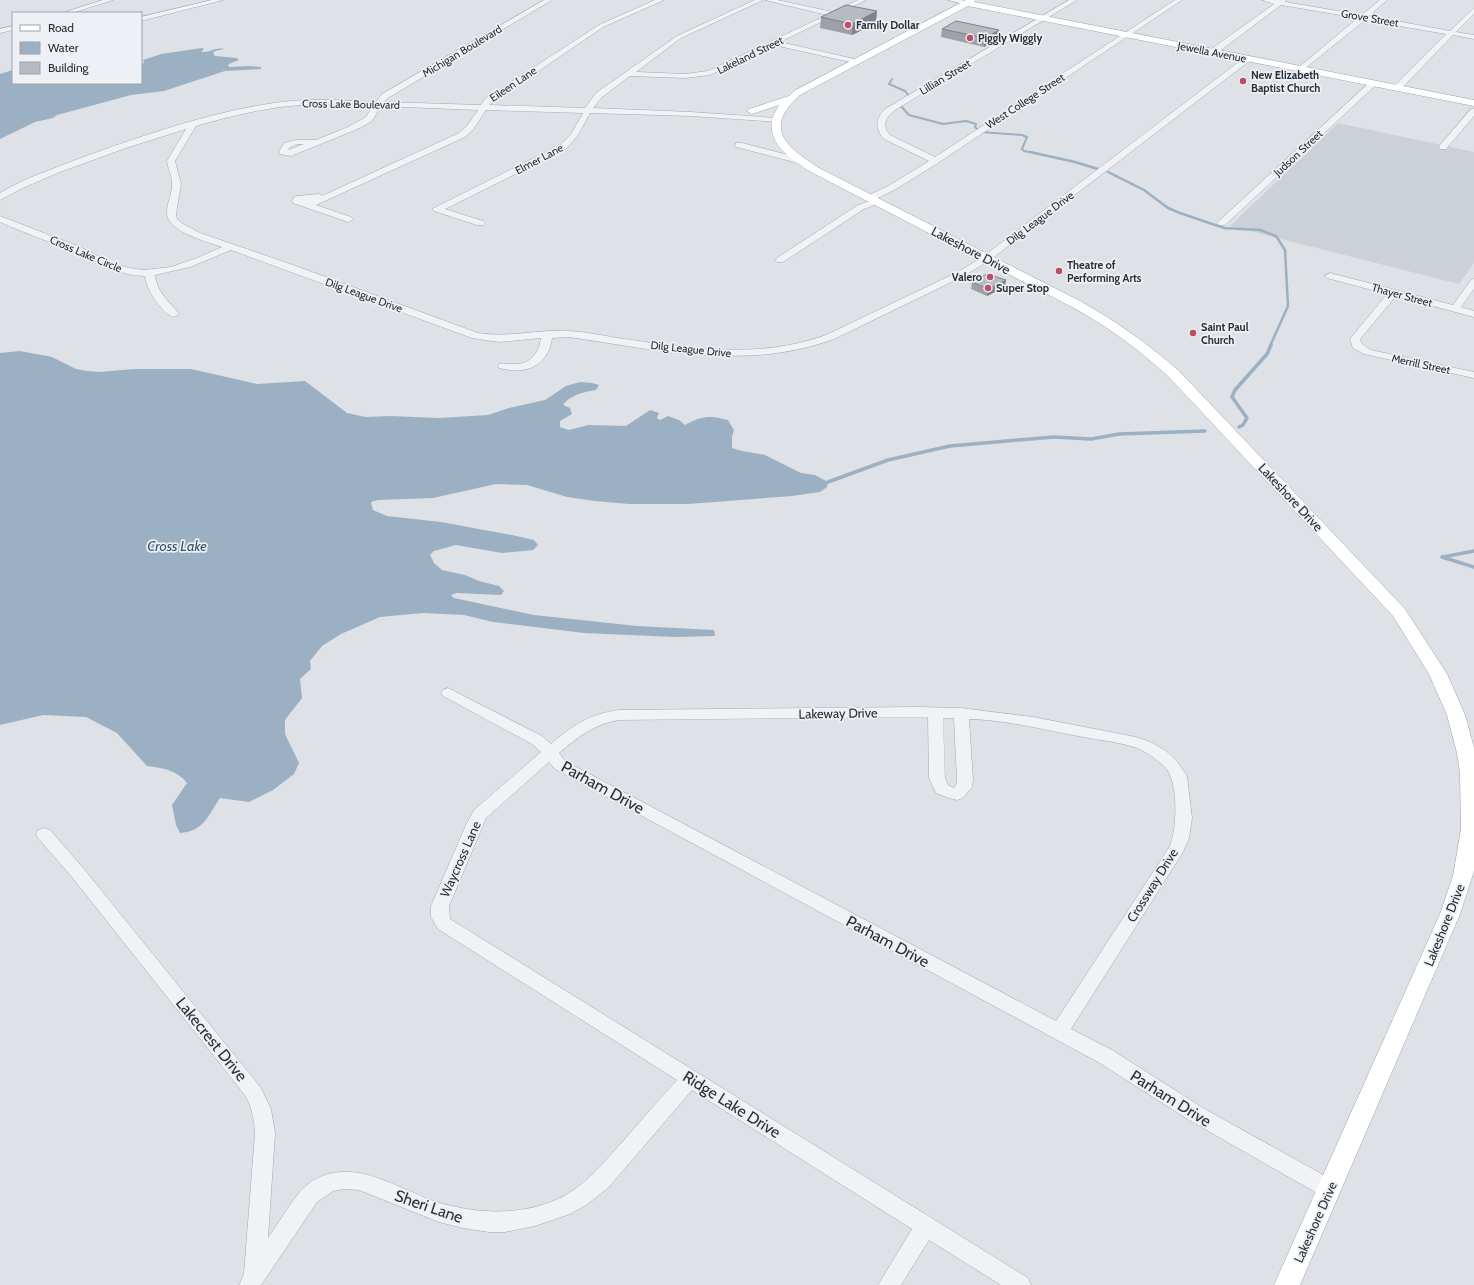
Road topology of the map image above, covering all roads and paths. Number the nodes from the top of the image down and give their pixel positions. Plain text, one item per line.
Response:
1 (110, 0) edge
2 (220, 0) edge
3 (549, 0) edge
4 (661, 0) edge
5 (760, 0) edge
6 (768, 0) edge
7 (863, 0) edge
8 (951, 0) edge
9 (1074, 0) edge
10 (1179, 0) edge
11 (1265, 0) edge
12 (1384, 0) edge
13 (1281, 1) edge
14 (970, 2) edge
15 (1474, 10) edge
16 (68, 12) edge
17 (834, 14) junction
18 (1363, 17) junction
19 (1044, 18) junction
20 (142, 20) edge
21 (12, 28) edge
22 (0, 31) edge
23 (1451, 33) junction
24 (1126, 34) junction
25 (1474, 37) edge
26 (774, 43) junction
27 (1213, 52) junction
28 (1248, 59) junction
29 (856, 62) junction
30 (1302, 69) junction
31 (628, 74) junction
32 (1374, 83) junction
33 (1397, 88) junction
34 (790, 98) junction
35 (1474, 103) edge
36 (377, 104) junction
37 (483, 107) junction
38 (588, 111) junction
39 (1474, 112) edge
40 (748, 115) junction
41 (777, 117) junction
42 (193, 124) junction
43 (316, 142) dead end
44 (740, 145) dead end
45 (784, 147) junction
46 (1443, 148) dead end
47 (764, 152) junction
48 (801, 161) junction
49 (934, 161) junction
50 (329, 196) junction
51 (0, 197) edge
52 (874, 199) junction
53 (309, 205) junction
54 (0, 219) edge
55 (348, 219) dead end
56 (480, 223) dead end
57 (1222, 223) dead end
58 (229, 247) junction
59 (988, 258) junction
60 (780, 260) dead end
61 (150, 274) junction
62 (1330, 276) dead end
63 (1474, 282) edge
64 (1393, 293) junction
65 (1455, 308) junction
66 (174, 314) dead end
67 (1474, 314) edge
68 (547, 334) junction
69 (503, 366) dead end
70 (1474, 375) edge
71 (448, 693) dead end
72 (935, 712) junction
73 (961, 713) junction
74 (1136, 742) joint
75 (550, 752) junction
76 (1472, 829) edge
77 (44, 834) dead end
78 (444, 924) joint
79 (1059, 1032) junction
80 (690, 1078) junction
81 (1329, 1189) junction
82 (926, 1226) junction
83 (253, 1280) edge
84 (889, 1285) edge
85 (1020, 1285) edge
86 (1287, 1285) edge

1 - 16 street
2 - 20 street
3 - 36 street, Michigan Boulevard
4 - 37 street, Eileen Lane
5 - 31 street, Elmer Lane
6 - 17 street
7 - 17 street, Lakeland Street
8 - 14 street, Jewella Avenue
9 - 19 street, Lillian Street
10 - 24 street, West College Street
11 - 13 street, Grove Street
12 - 18 street
13 - 18 street, Grove Street
13 - 27 street
14 - 19 main road, Jewella Avenue
14 - 29 main road
15 - 23 street
17 - 26 street, Lakeland Street
18 - 23 street, Grove Street
18 - 30 street
19 - 24 main road, Jewella Avenue
19 - 49 street, Lillian Street
21 - 22 street
23 - 25 street, Grove Street
23 - 33 street
24 - 27 main road, Jewella Avenue
24 - 49 street, West College Street
26 - 29 street
26 - 31 street, Lakeland Street
27 - 28 main road, Jewella Avenue
28 - 30 main road, Jewella Avenue
28 - 59 street, Dilg League Drive
29 - 34 main road
30 - 32 main road, Jewella Avenue
31 - 38 street, Elmer Lane
32 - 33 main road, Jewella Avenue
32 - 57 street, Judson Street
33 - 35 main road, Jewella Avenue
34 - 40 main road
34 - 41 main road
36 - 37 street, Cross Lake Boulevard
36 - 42 street, Cross Lake Boulevard
36 - 43 street, Michigan Boulevard
37 - 38 street, Cross Lake Boulevard
37 - 50 street, Eileen Lane
38 - 40 street, Cross Lake Boulevard
38 - 56 street, Elmer Lane
39 - 46 street
40 - 41 street, Cross Lake Boulevard
41 - 45 main road, Lakeshore Drive
42 - 51 street, Cross Lake Boulevard
42 - 58 street, Dilg League Drive
44 - 47 street
45 - 47 street
45 - 48 main road, Lakeshore Drive
47 - 48 street
48 - 52 main road, Lakeshore Drive
49 - 52 street, West College Street
50 - 53 street, Eileen Lane
50 - 53 street
52 - 59 main road, Lakeshore Drive
52 - 60 street, West College Street
53 - 55 street
54 - 61 street, Cross Lake Circle
58 - 61 street
58 - 68 street, Dilg League Drive
59 - 68 street, Dilg League Drive
59 - 76 main road, Lakeshore Drive
61 - 66 street
62 - 64 street, Thayer Street
63 - 65 street
64 - 65 street, Thayer Street
64 - 70 street, Merrill Street
65 - 67 street, Thayer Street
68 - 69 street
71 - 75 street, Parham Drive
72 - 73 street, Lakeway Drive
72 - 73 street
72 - 75 street, Lakeway Drive
73 - 74 street, Lakeway Drive
74 - 79 street, Crossway Drive
75 - 78 street, Waycross Lane
75 - 79 street, Parham Drive
76 - 81 main road, Lakeshore Drive
77 - 83 street, Lakecrest Drive
78 - 80 street, Ridge Lake Drive
79 - 81 street, Parham Drive
80 - 82 street, Ridge Lake Drive
80 - 83 street, Sheri Lane
81 - 86 main road, Lakeshore Drive
82 - 84 street
82 - 85 street, Ridge Lake Drive

